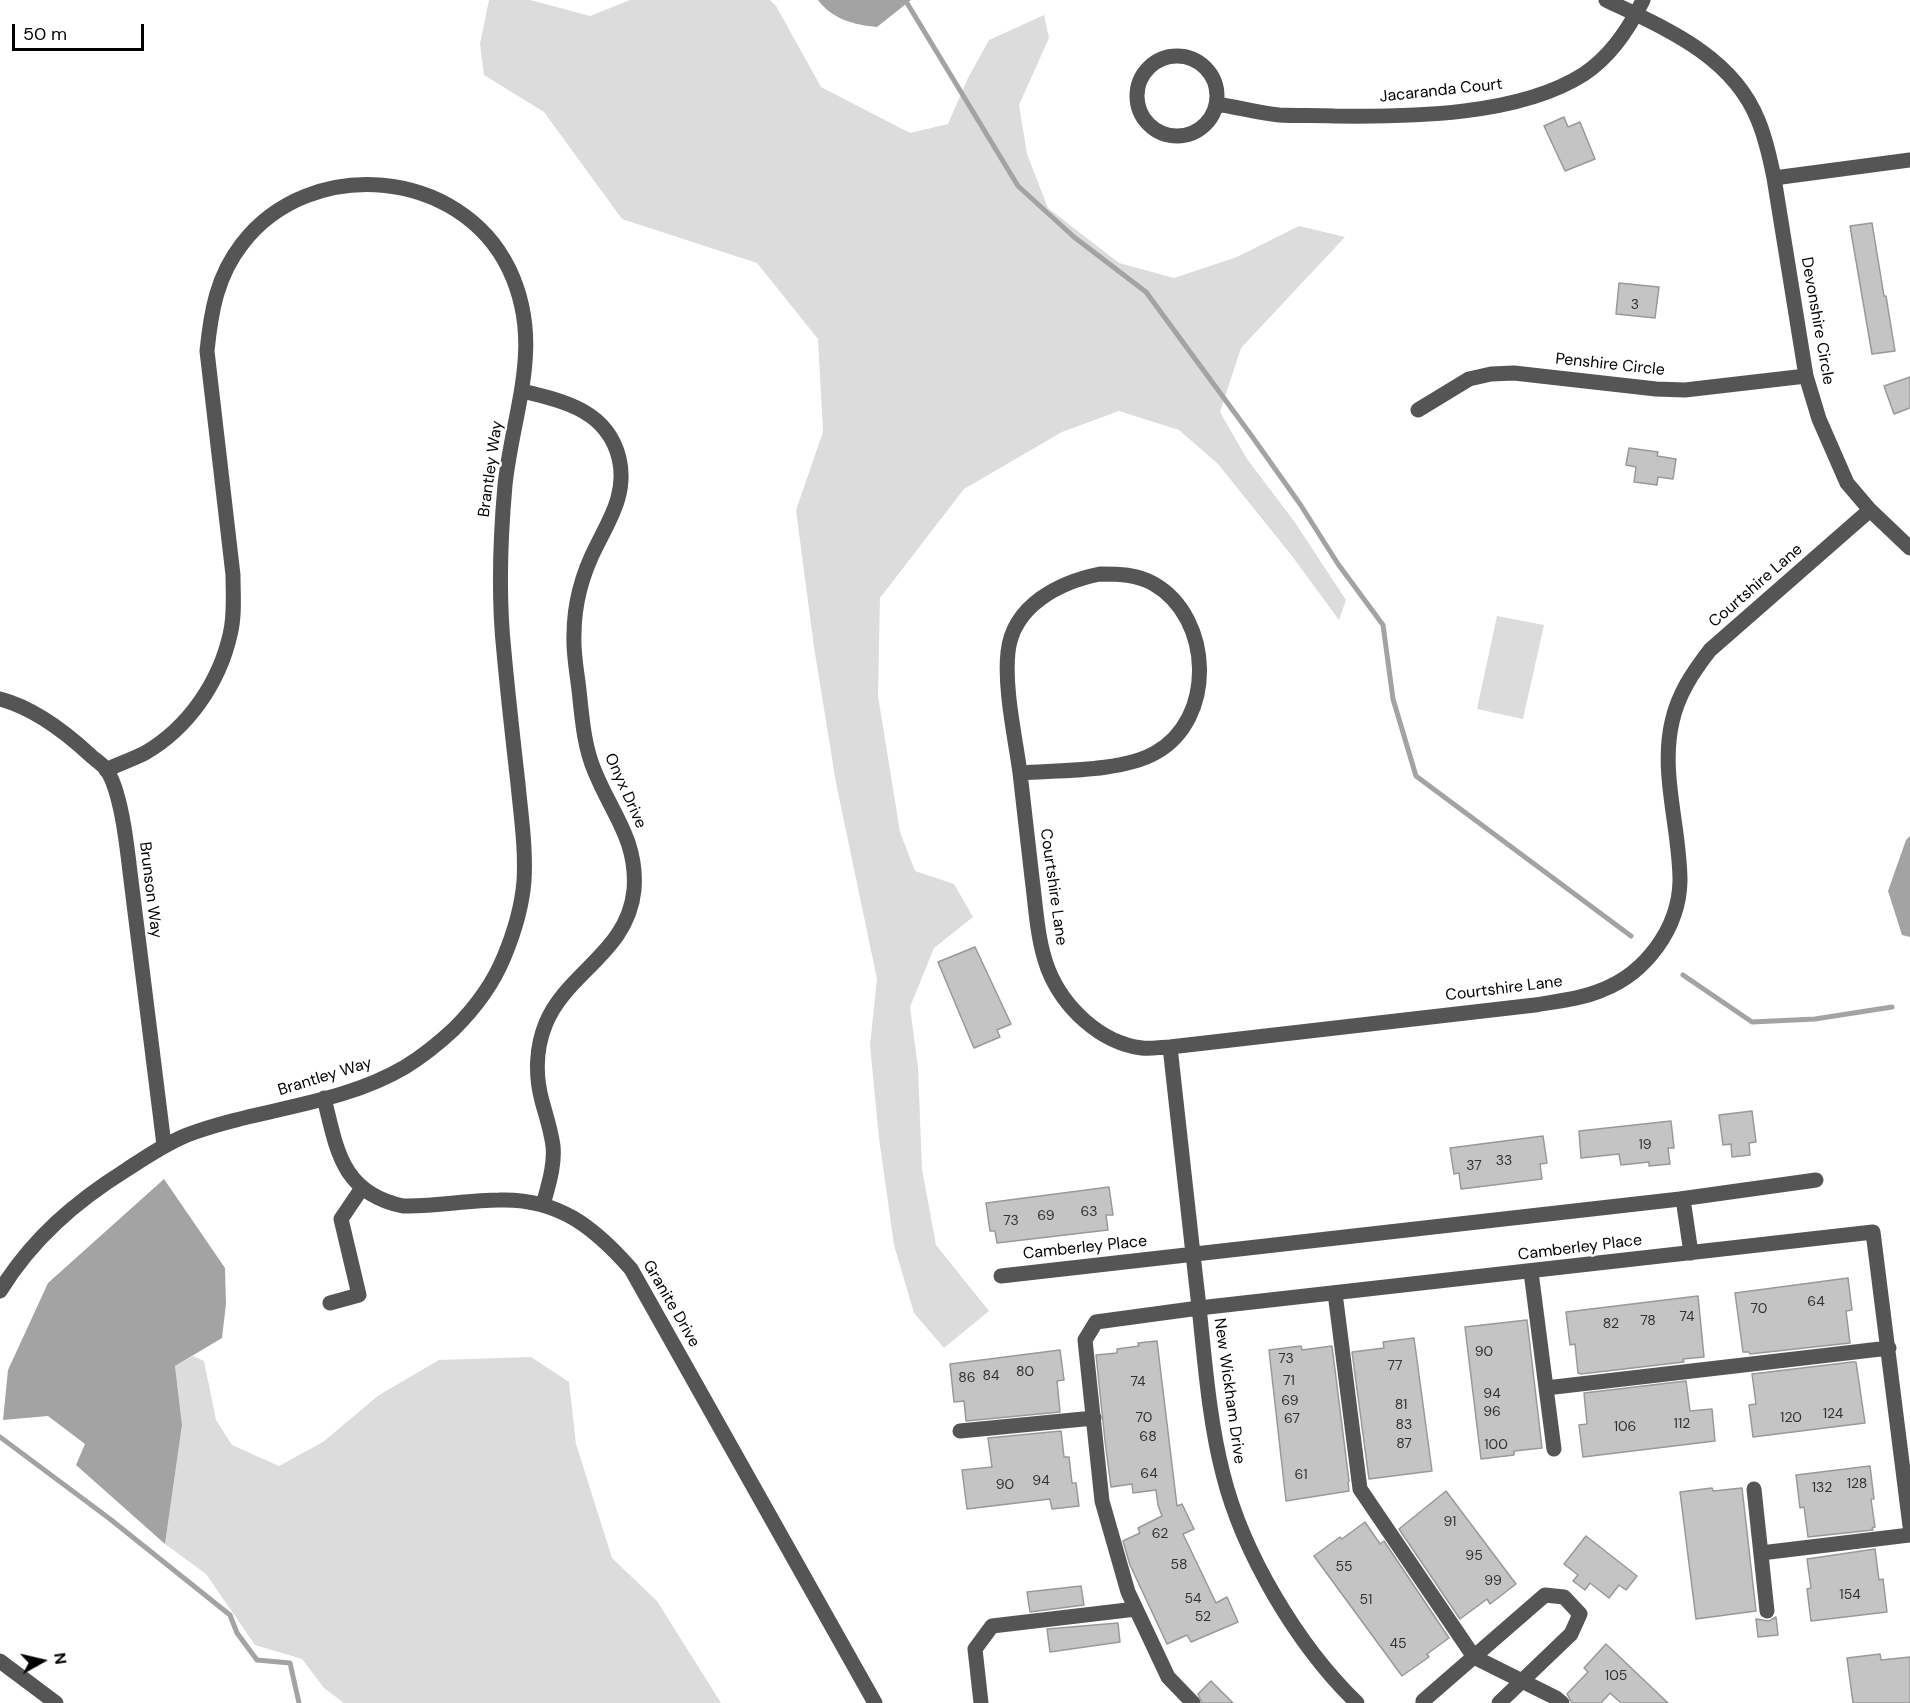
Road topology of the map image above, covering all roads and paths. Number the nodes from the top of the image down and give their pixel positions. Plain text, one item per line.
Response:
1 (1606, 0) edge
2 (1643, 0) edge
3 (1636, 15) junction
4 (1216, 104) junction
5 (1910, 160) edge
6 (1774, 178) junction
7 (1806, 376) junction
8 (522, 391) junction
9 (1418, 410) dead end
10 (1870, 510) junction
11 (1910, 548) edge
12 (0, 699) edge
13 (106, 770) junction
14 (1020, 773) junction
15 (1170, 1047) junction
16 (324, 1098) junction
17 (164, 1145) junction
18 (1816, 1180) dead end
19 (362, 1188) junction
20 (1683, 1199) junction
21 (543, 1205) junction
22 (1691, 1253) junction
23 (1193, 1255) junction
24 (1531, 1272) junction
25 (1001, 1276) dead end
26 (0, 1291) edge
27 (1335, 1293) junction
28 (330, 1302) dead end
29 (1199, 1308) junction
30 (1889, 1348) junction
31 (1546, 1388) junction
32 (1094, 1418) junction
33 (960, 1431) dead end
34 (1554, 1449) dead end
35 (1754, 1489) dead end
36 (1910, 1526) edge
37 (1910, 1535) edge
38 (1761, 1553) junction
39 (1136, 1609) junction
40 (1767, 1611) dead end
41 (1474, 1657) junction
42 (0, 1660) edge
43 (1523, 1682) junction
44 (56, 1703) edge
45 (875, 1703) edge
46 (981, 1703) edge
47 (1193, 1703) edge
48 (1356, 1703) edge
49 (1423, 1703) edge
50 (1499, 1703) edge
51 (1562, 1703) edge

1 - 3 street, Devonshire Circle
2 - 3 street, Jacaranda Court
3 - 4 street, Jacaranda Court
3 - 6 street, Devonshire Circle
4 - 4 street
5 - 6 street
6 - 7 street, Devonshire Circle
7 - 9 street, Penshire Circle
7 - 10 street, Devonshire Circle
8 - 13 street, Brantley Way
8 - 16 street, Brantley Way
8 - 21 street, Onyx Drive
10 - 11 street, Devonshire Circle
10 - 15 street, Courtshire Lane
12 - 13 street, Brunson Way
13 - 17 street, Brunson Way
14 - 14 street, Courtshire Lane
14 - 15 street, Courtshire Lane
15 - 23 street, New Wickham Drive
16 - 17 street, Brantley Way
16 - 19 street, Granite Drive
17 - 26 street, Brantley Way
18 - 20 street, Camberley Place
19 - 21 street, Granite Drive
19 - 28 street
20 - 22 street
20 - 23 street, Camberley Place
21 - 45 street, Granite Drive
22 - 24 street, Camberley Place
22 - 30 street, Camberley Place
23 - 25 street, Camberley Place
23 - 29 street, New Wickham Drive
24 - 27 street, Camberley Place
24 - 31 street
27 - 29 street, Camberley Place
27 - 41 street
29 - 32 street, Camberley Place
29 - 48 street, New Wickham Drive
30 - 31 street
30 - 36 street, Camberley Place
31 - 34 street
32 - 33 street
32 - 39 street, Camberley Place
35 - 38 street
37 - 38 street
38 - 40 street
39 - 46 street
39 - 47 street, Camberley Place
41 - 43 street
41 - 43 street
41 - 49 street
42 - 44 street
43 - 50 street
43 - 51 street

